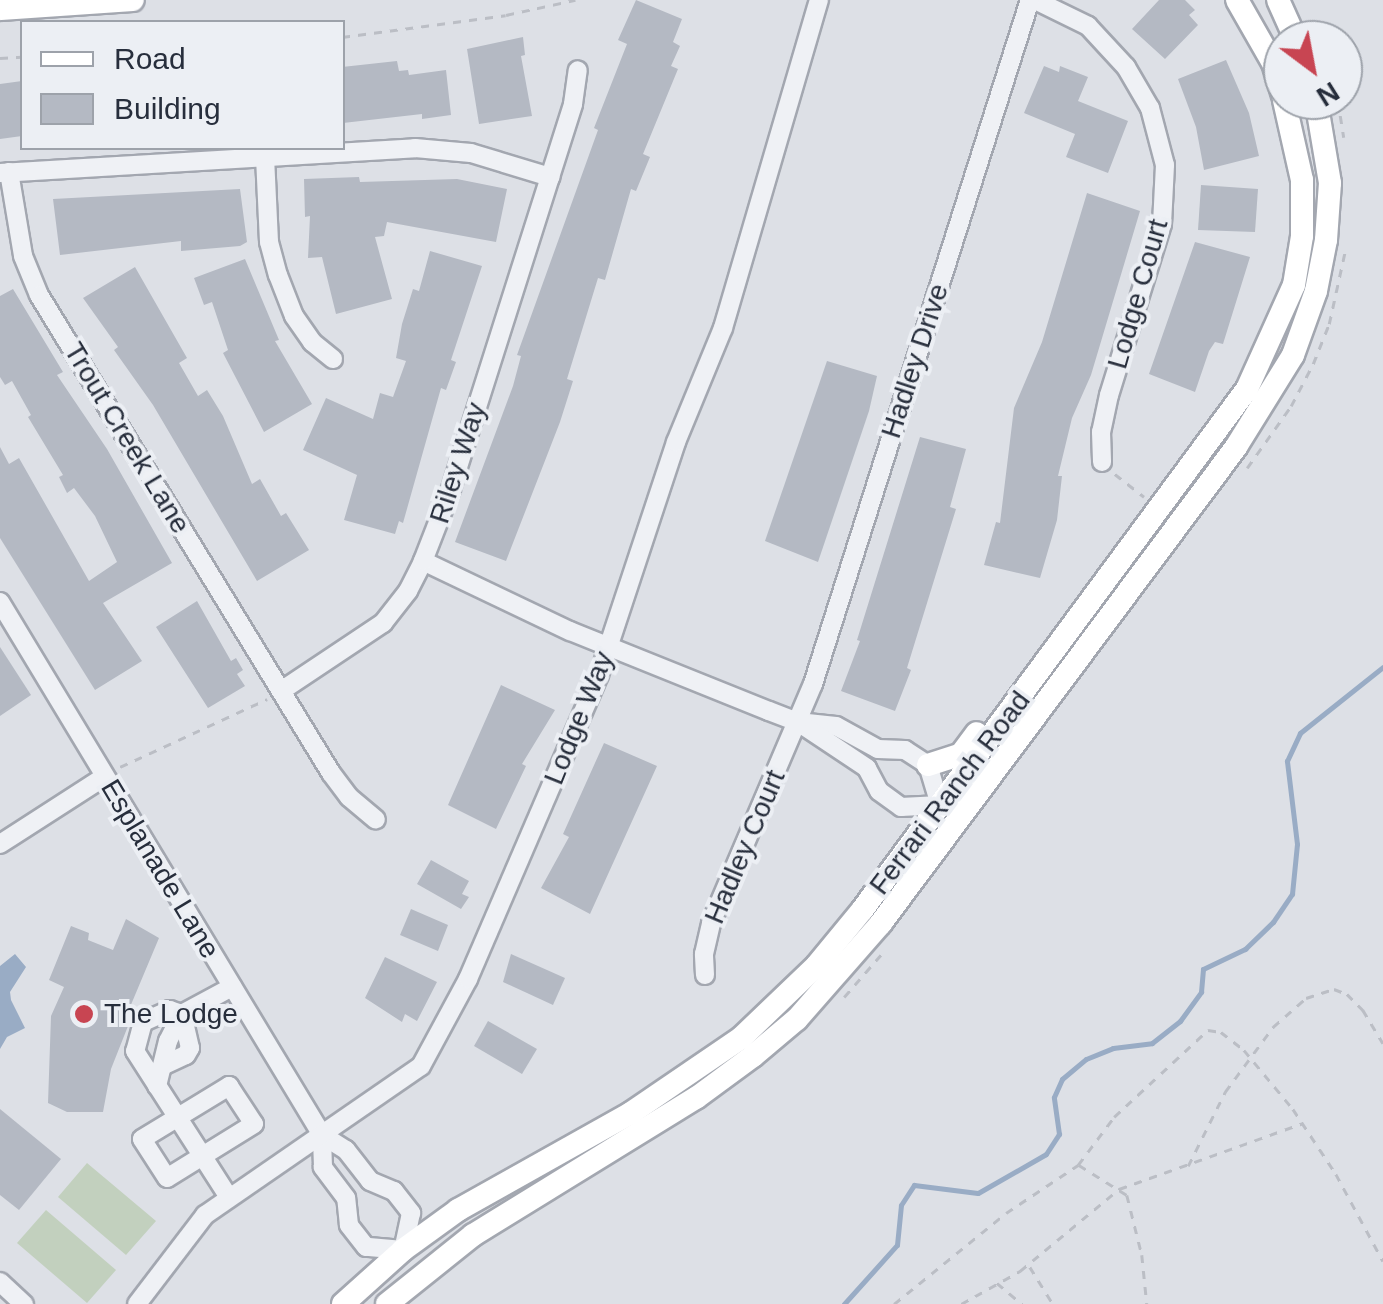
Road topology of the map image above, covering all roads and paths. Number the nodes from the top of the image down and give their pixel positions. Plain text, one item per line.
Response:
1 (133, 0) edge
2 (576, 0) edge
3 (819, 0) edge
4 (1032, 0) edge
5 (1236, 0) edge
6 (0, 9) edge
7 (345, 37) edge
8 (1263, 46) edge
9 (578, 70) dead end
10 (1289, 120) edge
11 (1319, 120) edge
12 (264, 157) junction
13 (4, 173) edge
14 (550, 177) junction
15 (333, 360) dead end
16 (1102, 462) joint
17 (1160, 511) junction
18 (423, 561) junction
19 (1092, 603) junction
20 (2, 611) edge
21 (609, 647) junction
22 (280, 690) junction
23 (798, 722) junction
24 (878, 748) junction
25 (928, 765) junction
26 (867, 768) junction
27 (104, 777) junction
28 (950, 812) junction
29 (376, 820) dead end
30 (0, 844) edge
31 (706, 975) dead end
32 (232, 988) junction
33 (182, 1014) junction
34 (1383, 1044) edge
35 (1251, 1059) junction
36 (157, 1086) junction
37 (178, 1118) junction
38 (1304, 1124) junction
39 (322, 1135) junction
40 (202, 1156) junction
41 (1078, 1164) junction
42 (1187, 1168) junction
43 (370, 1181) junction
44 (1119, 1189) junction
45 (228, 1196) junction
46 (346, 1198) junction
47 (403, 1250) junction
48 (1383, 1259) edge
49 (1028, 1265) junction
50 (421, 1274) junction
51 (0, 1282) edge
52 (997, 1283) junction
53 (24, 1304) edge
54 (137, 1304) edge
55 (343, 1304) edge
56 (388, 1304) edge
57 (894, 1304) edge
58 (961, 1304) edge
59 (1022, 1304) edge
60 (1052, 1304) edge
61 (1147, 1304) edge

1 - 6 main road
2 - 7 path
3 - 21 street, Lodge Way
4 - 16 street, Lodge Court
4 - 23 street, Hadley Drive
5 - 8 main road, Ferrari Ranch Road
9 - 14 street, Riley Way
10 - 17 main road, Ferrari Ranch Road
11 - 28 main road, Ferrari Ranch Road
12 - 13 street
12 - 14 street
12 - 15 street
13 - 22 street, Trout Creek Lane
14 - 18 street, Riley Way
16 - 17 path
17 - 19 main road, Ferrari Ranch Road
18 - 21 street
18 - 22 street, Riley Way
19 - 25 main road
19 - 28 main road, Ferrari Ranch Road
20 - 27 street, Esplanade Lane
21 - 23 street
21 - 39 street, Lodge Way
22 - 27 path
22 - 29 street, Trout Creek Lane
23 - 24 street
23 - 26 street
23 - 31 street, Hadley Court
24 - 25 street
24 - 26 street
25 - 28 street
26 - 28 street
27 - 30 street
27 - 32 street, Esplanade Lane
28 - 47 main road, Ferrari Ranch Road
28 - 50 main road, Ferrari Ranch Road
32 - 33 street
32 - 39 street, Esplanade Lane
33 - 36 street
33 - 36 street
34 - 35 path
35 - 38 path
35 - 41 path
35 - 42 path
36 - 37 street
37 - 40 street
37 - 40 street
37 - 40 street
38 - 42 path
38 - 48 path
39 - 43 street, Esplanade Lane
39 - 45 street, Lodge Way
39 - 46 street, Esplanade Lane
40 - 45 street
41 - 44 path
41 - 57 path
42 - 44 path
43 - 46 street
43 - 47 street, Esplanade Lane
44 - 49 path
44 - 61 path
45 - 54 street, Lodge Way
46 - 47 street, Esplanade Lane
47 - 50 main road
47 - 55 main road, Ferrari Ranch Road
49 - 52 path
49 - 60 path
50 - 56 main road, Ferrari Ranch Road
51 - 53 street
52 - 58 path
52 - 59 path

